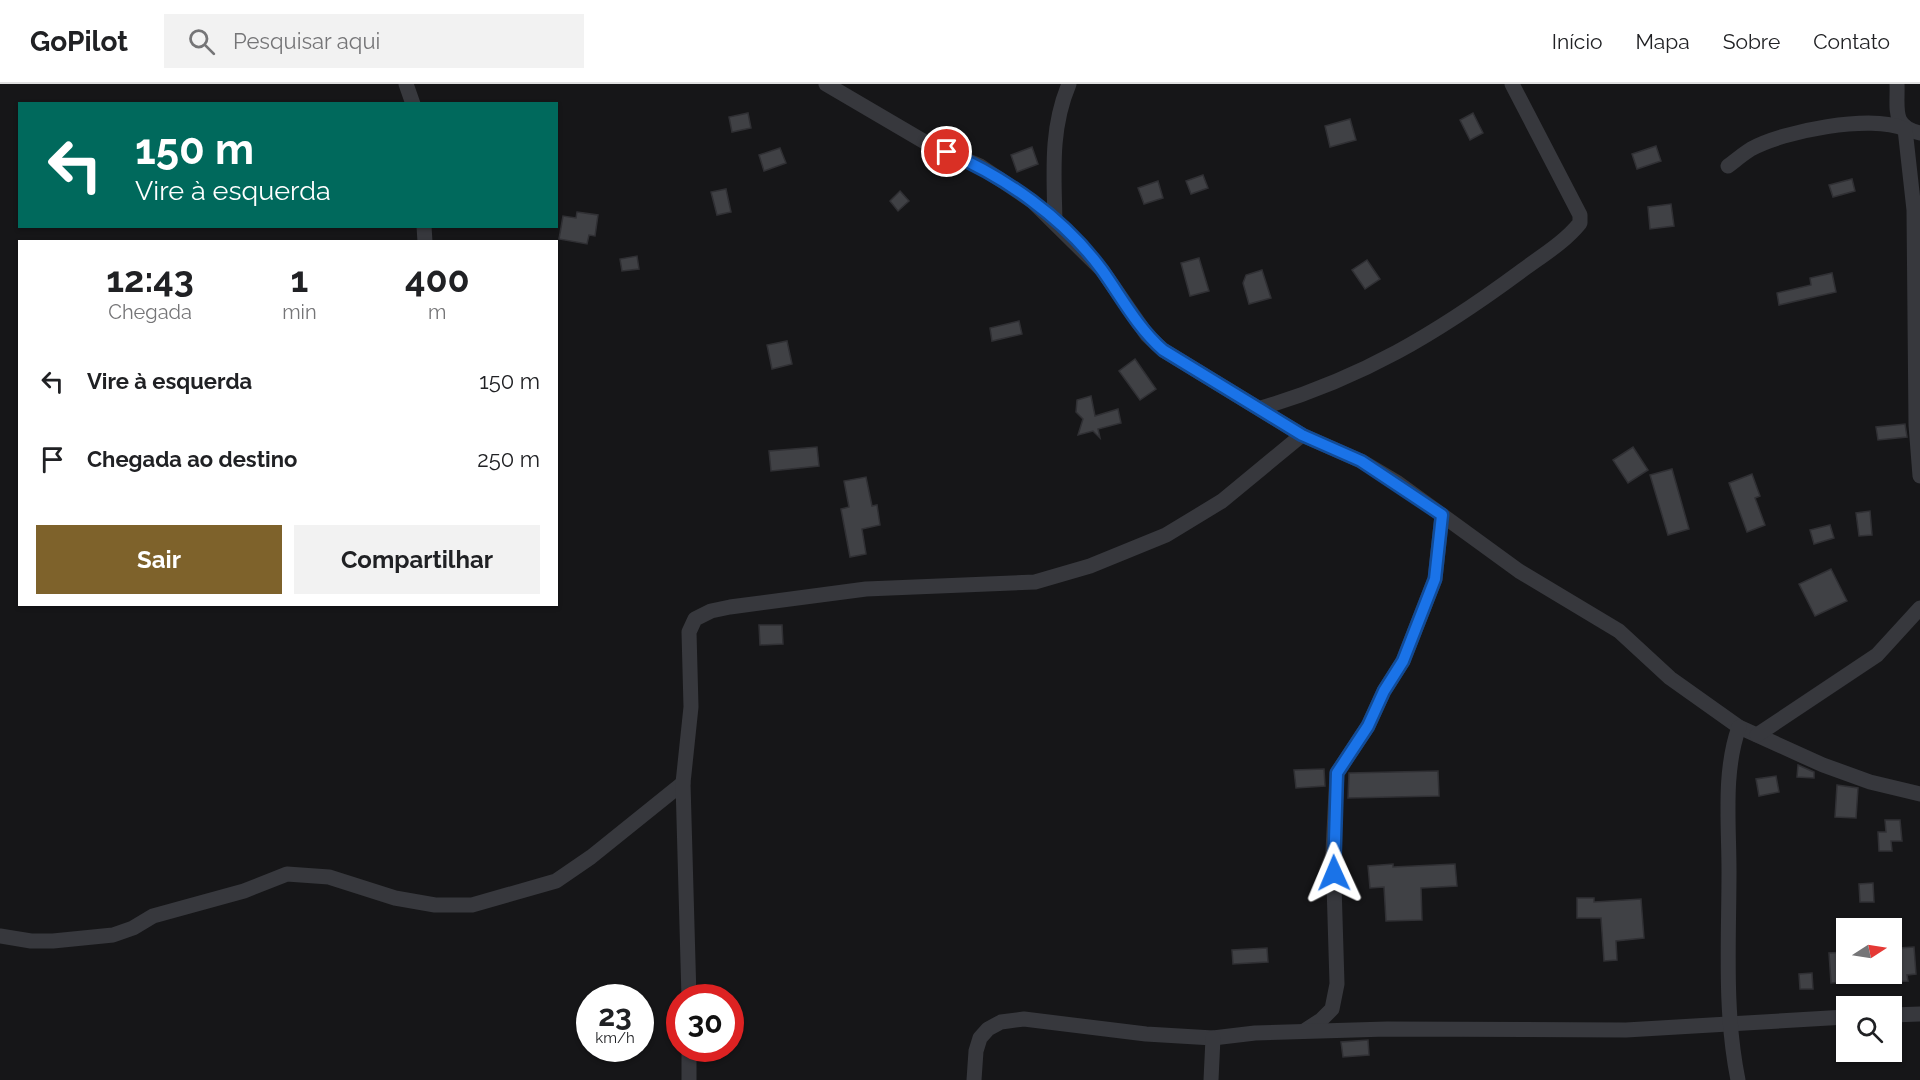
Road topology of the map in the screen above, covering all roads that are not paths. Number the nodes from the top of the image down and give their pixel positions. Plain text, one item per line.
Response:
1 (406, 84) edge
2 (826, 84) edge
3 (1069, 84) edge
4 (1512, 84) edge
5 (1897, 84) edge
6 (412, 102) edge
7 (1913, 131) edge
8 (1728, 166) dead end
9 (1055, 222) junction
10 (1261, 408) junction
11 (1302, 435) junction
12 (1920, 476) edge
13 (1442, 515) junction
14 (1920, 608) edge
15 (1739, 727) junction
16 (1757, 735) junction
17 (683, 783) junction
18 (1920, 794) edge
19 (0, 936) edge
20 (689, 984) edge
21 (1920, 1014) edge
22 (1902, 1015) edge
23 (1836, 1018) edge
24 (1730, 1023) junction
25 (1303, 1031) junction
26 (1213, 1038) junction
27 (689, 1062) edge
28 (690, 1080) edge
29 (974, 1080) edge
30 (1210, 1080) edge
31 (1738, 1080) edge

1 - 6 street
2 - 9 street
3 - 9 street
4 - 10 street
5 - 7 street
7 - 8 street
7 - 12 street
9 - 10 street
10 - 11 street
11 - 13 street
11 - 17 street
13 - 15 street
13 - 25 street
14 - 16 street
15 - 16 street
15 - 24 street
16 - 18 street
17 - 19 street
17 - 20 street
21 - 22 street
23 - 24 street
24 - 25 street
24 - 31 street
25 - 26 street
26 - 29 street
26 - 30 street
27 - 28 street

